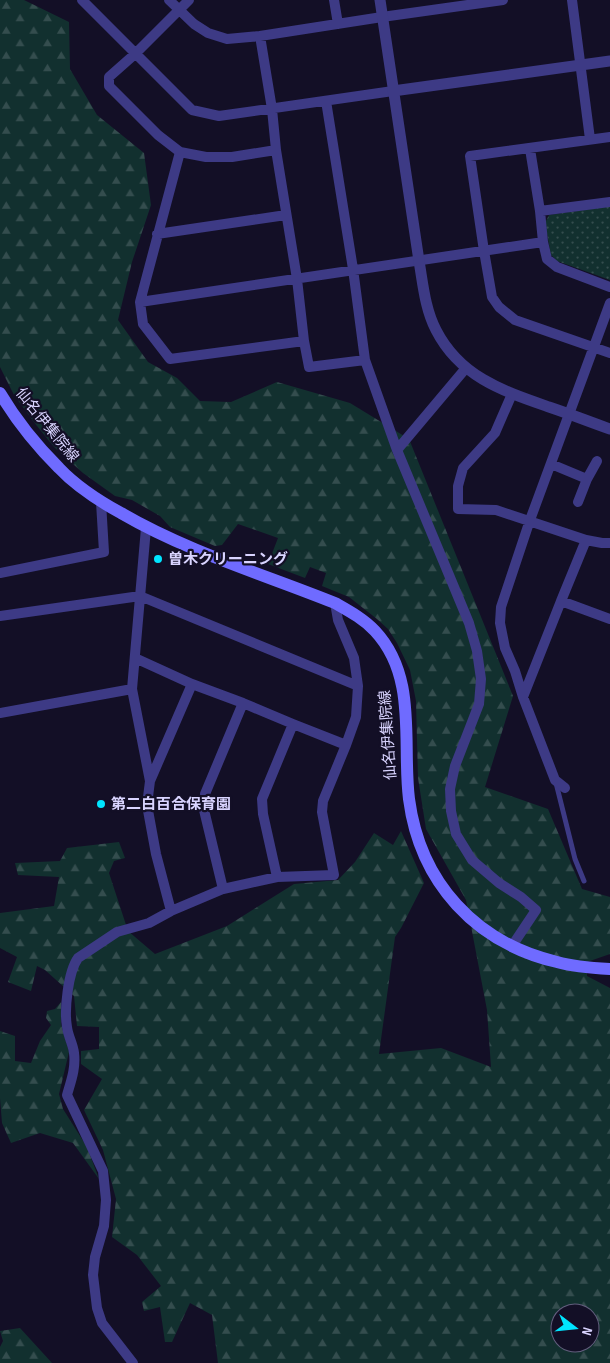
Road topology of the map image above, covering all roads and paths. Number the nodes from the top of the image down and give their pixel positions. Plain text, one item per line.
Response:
1 (82, 0) edge
2 (169, 0) edge
3 (189, 0) edge
4 (334, 0) edge
5 (380, 0) edge
6 (503, 0) edge
7 (572, 0) edge
8 (449, 4) edge
9 (179, 10) junction
10 (382, 17) junction
11 (338, 24) junction
12 (260, 36) junction
13 (135, 54) junction
14 (610, 61) edge
15 (580, 65) junction
16 (393, 91) junction
17 (326, 101) junction
18 (272, 109) junction
19 (610, 136) edge
20 (590, 139) junction
21 (530, 148) junction
22 (276, 150) junction
23 (180, 152) junction
24 (610, 202) edge
25 (540, 211) junction
26 (286, 215) junction
27 (157, 234) junction
28 (543, 242) junction
29 (484, 251) junction
30 (419, 261) junction
31 (353, 269) junction
32 (297, 279) junction
33 (610, 287) edge
34 (140, 302) junction
35 (610, 303) edge
36 (304, 341) junction
37 (595, 347) junction
38 (610, 353) edge
39 (365, 360) junction
40 (466, 368) junction
41 (0, 393) edge
42 (512, 394) junction
43 (570, 414) junction
44 (610, 429) edge
45 (397, 450) junction
46 (597, 460) dead end
47 (551, 464) junction
48 (587, 479) junction
49 (101, 502) junction
50 (578, 502) dead end
51 (530, 520) junction
52 (146, 528) junction
53 (586, 540) junction
54 (610, 543) edge
55 (0, 573) edge
56 (140, 596) junction
57 (561, 601) junction
58 (335, 604) junction
59 (0, 616) edge
60 (610, 619) edge
61 (135, 658) junction
62 (192, 684) junction
63 (358, 686) junction
64 (132, 689) junction
65 (523, 697) junction
66 (243, 702) junction
67 (0, 712) edge
68 (293, 724) junction
69 (346, 745) junction
70 (555, 780) junction
71 (150, 781) junction
72 (565, 788) dead end
73 (277, 877) junction
74 (584, 882) dead end
75 (223, 888) junction
76 (171, 911) junction
77 (512, 946) junction
78 (610, 969) edge
79 (133, 1363) edge

1 - 13 street
2 - 9 street
3 - 9 street
4 - 11 street
5 - 10 street
6 - 8 street
7 - 15 street
8 - 10 street
9 - 12 street
9 - 13 street
10 - 11 street
10 - 16 street
11 - 12 street
12 - 18 street
13 - 18 street
13 - 23 street
14 - 15 street
15 - 16 street
15 - 20 street
16 - 17 street
16 - 30 street
17 - 18 street
17 - 31 street
18 - 22 street
19 - 20 street
20 - 21 street
21 - 25 street
21 - 29 street
22 - 23 street
22 - 26 street
23 - 27 street
24 - 25 street
25 - 28 street
26 - 27 street
26 - 32 street
27 - 34 street
28 - 29 street
28 - 33 street
29 - 30 street
29 - 37 street
30 - 31 street
30 - 40 street
31 - 32 street
31 - 39 street
32 - 34 street
32 - 36 street
34 - 36 street
35 - 37 street
36 - 39 street
37 - 38 street
37 - 43 street
39 - 45 street
40 - 42 street
40 - 45 street
41 - 49 main road, 仙名伊集院線
42 - 43 street
42 - 51 street
43 - 44 street
43 - 47 street
45 - 77 street
46 - 48 street
47 - 48 street
47 - 51 street
48 - 50 street
49 - 52 main road, 仙名伊集院線
49 - 55 street
51 - 53 street
51 - 65 street
52 - 56 street
52 - 58 main road, 仙名伊集院線
53 - 54 street
53 - 57 street
56 - 59 street
56 - 61 street
56 - 63 street
57 - 60 street
57 - 65 street
58 - 63 street
58 - 77 main road, 仙名伊集院線
61 - 62 street
61 - 64 street
62 - 66 street
62 - 71 street
63 - 69 street
64 - 67 street
64 - 71 street
65 - 70 street
66 - 68 street
66 - 75 street
68 - 69 street
68 - 73 street
69 - 73 street
70 - 72 street
70 - 74 lane
71 - 76 street
73 - 75 street
75 - 76 street
76 - 79 street
77 - 78 main road, 仙名伊集院線

